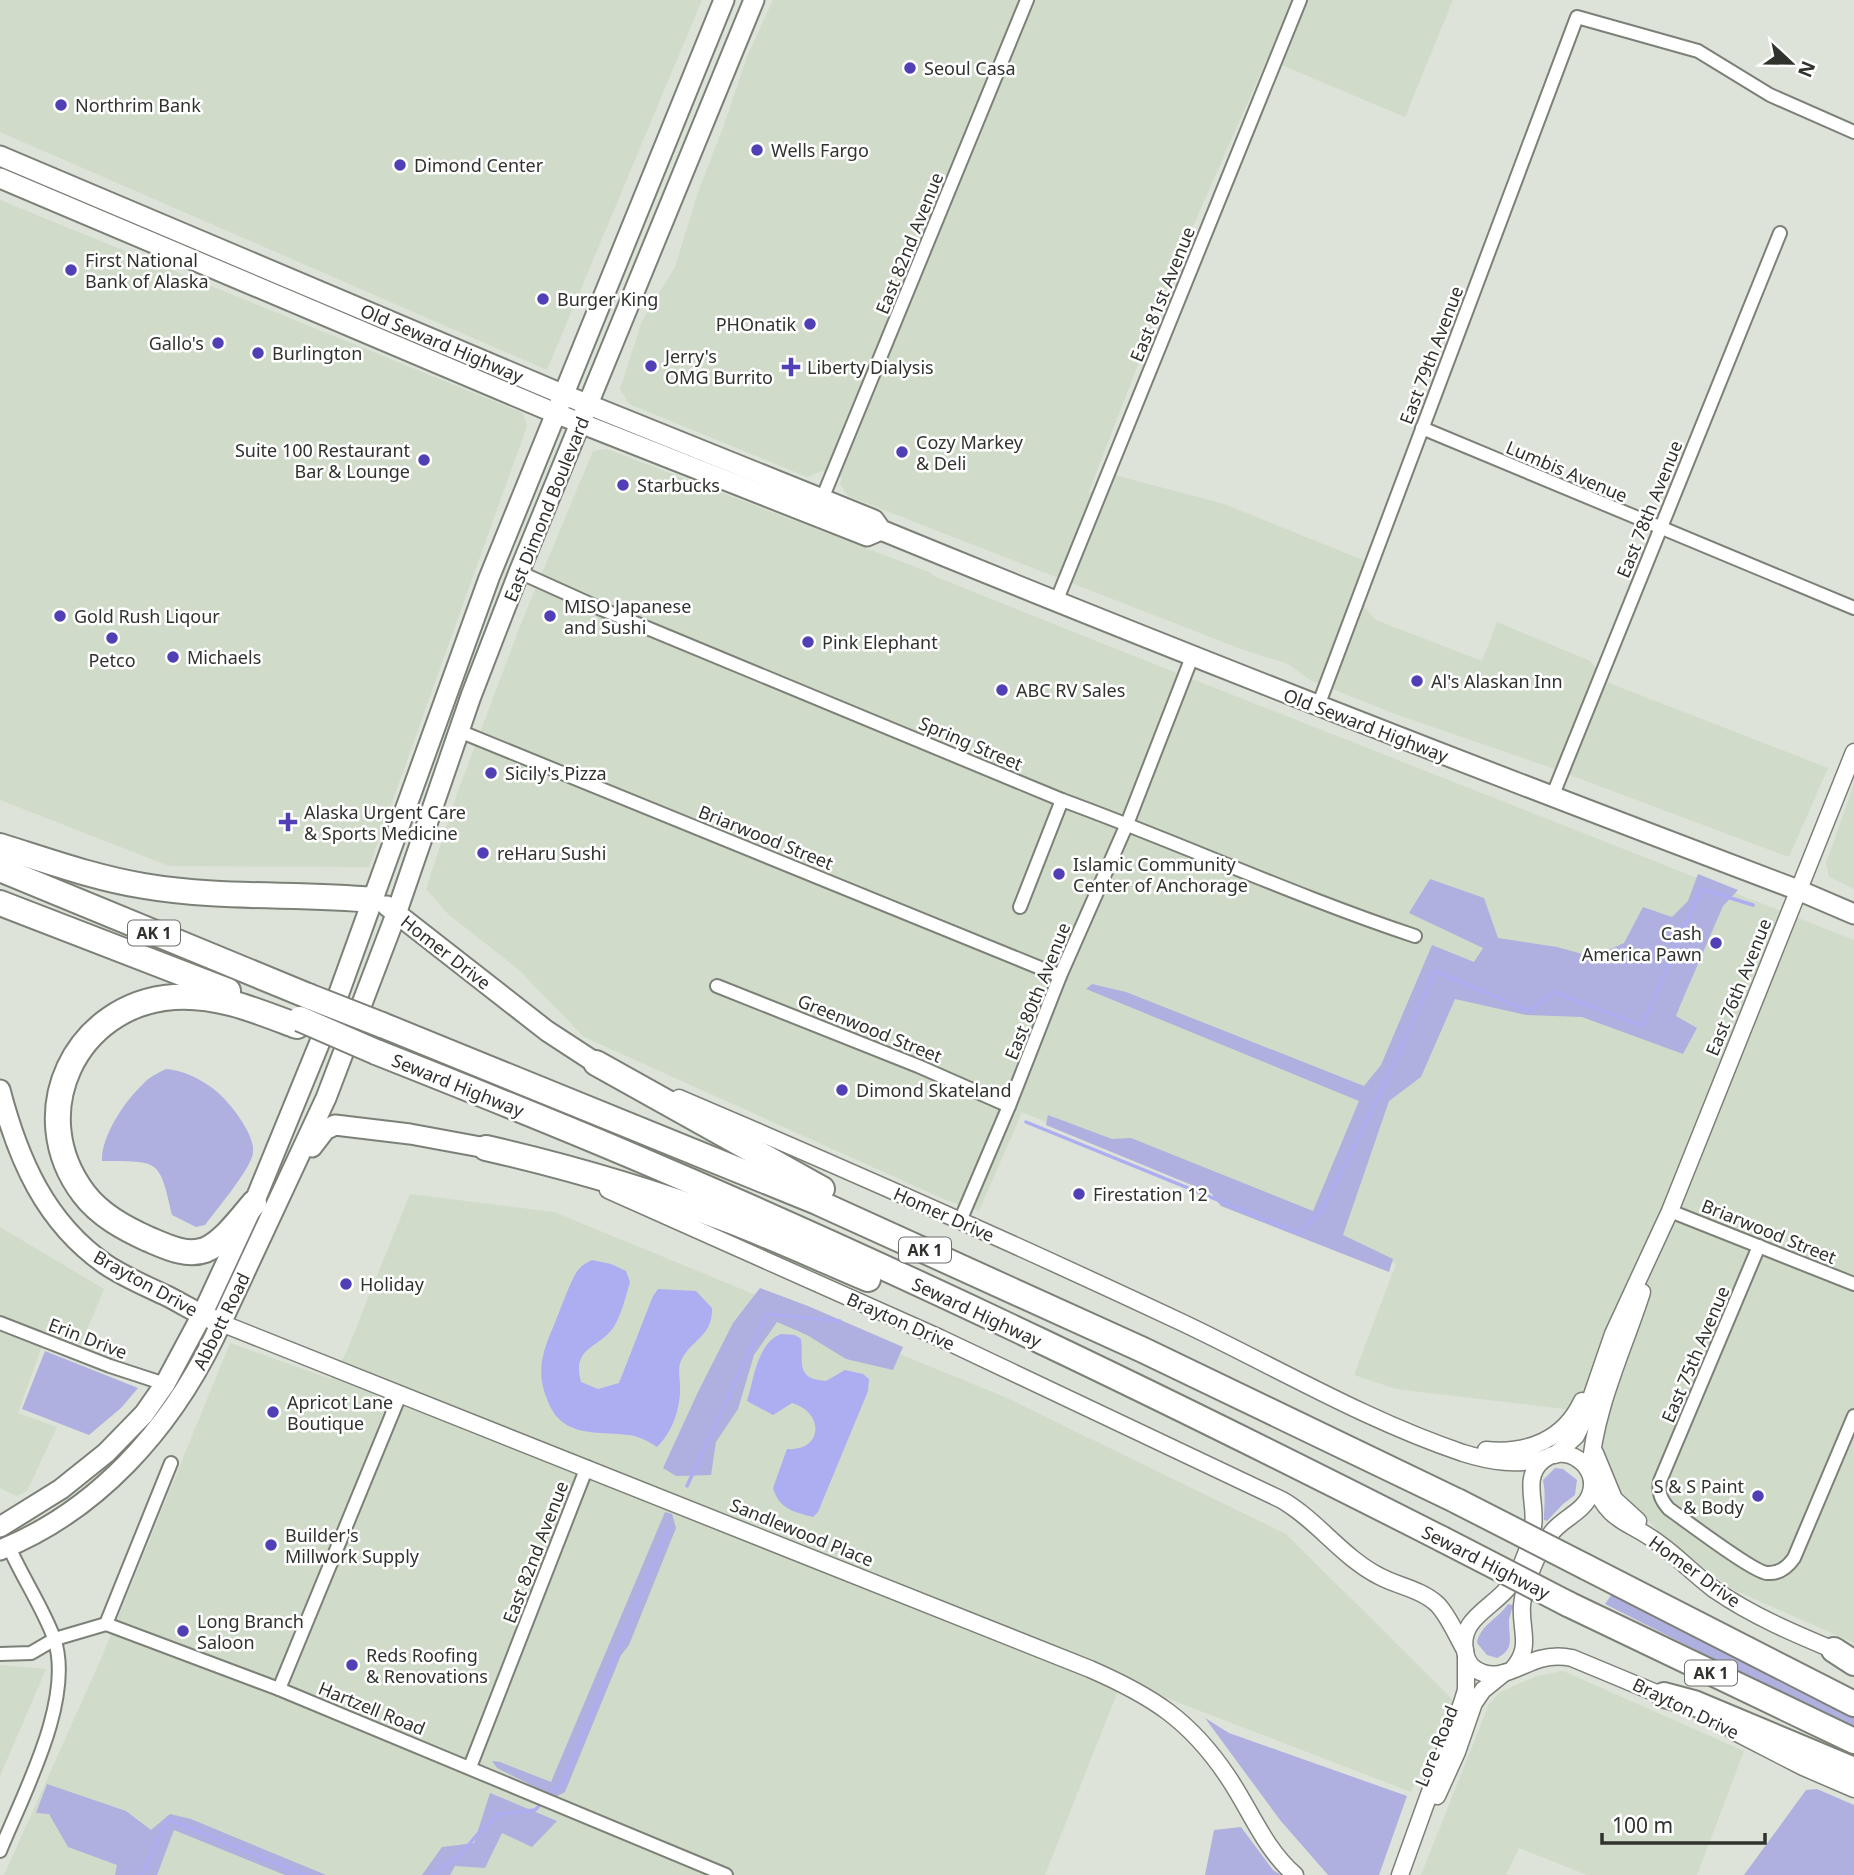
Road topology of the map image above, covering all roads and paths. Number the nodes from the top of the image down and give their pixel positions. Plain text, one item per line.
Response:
1 (726, 0) edge
2 (754, 0) edge
3 (1027, 0) edge
4 (1300, 0) edge
5 (671, 130) junction
6 (1854, 132) edge
7 (690, 155) junction
8 (0, 156) edge
9 (0, 178) edge
10 (1780, 233) dead end
11 (169, 249) junction
12 (272, 271) junction
13 (636, 288) junction
14 (562, 394) junction
15 (588, 404) junction
16 (555, 413) junction
17 (580, 423) junction
18 (1422, 428) junction
19 (701, 472) junction
20 (822, 499) junction
21 (1660, 529) junction
22 (881, 530) junction
23 (519, 572) junction
24 (483, 593) junction
25 (1056, 602) junction
26 (1854, 608) edge
27 (1192, 657) junction
28 (1318, 706) junction
29 (459, 730) junction
30 (1854, 752) edge
31 (1552, 797) junction
32 (1062, 800) junction
33 (1127, 824) junction
34 (0, 846) edge
35 (0, 869) edge
36 (1798, 890) junction
37 (373, 900) junction
38 (0, 903) edge
39 (1020, 907) dead end
40 (397, 913) junction
41 (1854, 914) edge
42 (1415, 936) dead end
43 (1060, 976) junction
44 (717, 986) dead end
45 (331, 1014) joint
46 (298, 1023) junction
47 (354, 1024) joint
48 (596, 1063) junction
49 (0, 1090) edge
50 (1009, 1106) junction
51 (486, 1148) junction
52 (294, 1170) junction
53 (254, 1203) junction
54 (1670, 1211) junction
55 (960, 1221) junction
56 (1659, 1236) junction
57 (1759, 1246) junction
58 (982, 1276) junction
59 (1854, 1284) edge
60 (202, 1315) junction
61 (0, 1323) edge
62 (221, 1323) junction
63 (1603, 1357) junction
64 (166, 1384) junction
65 (400, 1395) junction
66 (1190, 1413) junction
67 (1854, 1416) edge
68 (1432, 1440) junction
69 (1593, 1440) junction
70 (1551, 1456) junction
71 (171, 1463) dead end
72 (587, 1467) junction
73 (1591, 1477) junction
74 (1, 1524) edge
75 (1661, 1545) junction
76 (4, 1548) edge
77 (106, 1624) junction
78 (54, 1640) junction
79 (0, 1654) edge
80 (1465, 1654) junction
81 (1847, 1658) edge
82 (1508, 1672) junction
83 (279, 1689) junction
84 (1664, 1695) junction
85 (1854, 1704) edge
86 (1854, 1741) edge
87 (470, 1767) junction
88 (1854, 1769) edge
89 (1854, 1789) edge
90 (1413, 1841) junction
91 (0, 1851) edge
92 (726, 1875) edge
93 (1295, 1875) edge
94 (1400, 1875) edge

1 - 5 main road, East Dimond Boulevard
1 - 7 main road
2 - 7 main road, East Dimond Boulevard
3 - 20 street, East 82nd Avenue
4 - 25 street, East 81st Avenue
5 - 13 main road
5 - 14 main road, East Dimond Boulevard
6 - 18 street, East 79th Avenue
7 - 13 main road, East Dimond Boulevard
8 - 12 main road, Old Seward Highway
9 - 11 main road, Old Seward Highway
10 - 21 street, East 78th Avenue
11 - 12 main road
11 - 16 main road, Old Seward Highway
12 - 14 main road, Old Seward Highway
13 - 15 main road, East Dimond Boulevard
14 - 15 main road, Old Seward Highway
14 - 16 main road, East Dimond Boulevard
15 - 17 main road, East Dimond Boulevard
15 - 20 main road, Old Seward Highway
16 - 17 main road, Old Seward Highway
16 - 24 main road, East Dimond Boulevard
17 - 19 main road, Old Seward Highway
17 - 23 main road, East Dimond Boulevard
18 - 21 street, Lumbis Avenue
18 - 28 street, East 79th Avenue
19 - 20 main road
19 - 22 main road, Old Seward Highway
20 - 22 main road, Old Seward Highway
21 - 26 street, Lumbis Avenue
21 - 31 street, East 78th Avenue
22 - 25 main road, Old Seward Highway
23 - 29 main road, East Dimond Boulevard
23 - 32 street, Spring Street
24 - 29 main road
24 - 37 main road, East Dimond Boulevard
25 - 27 main road, Old Seward Highway
27 - 28 main road, Old Seward Highway
27 - 33 street, East 80th Avenue
28 - 31 main road, Old Seward Highway
29 - 40 main road, East Dimond Boulevard
29 - 43 street, Briarwood Street
30 - 36 street, East 76th Avenue
31 - 36 main road, Old Seward Highway
32 - 33 street, Spring Street
32 - 39 street
33 - 42 street, Spring Street
33 - 43 street, East 80th Avenue
34 - 37 highway
35 - 58 highway, Seward Highway / AK 1, bridge
36 - 41 main road, Old Seward Highway
36 - 54 street, East 76th Avenue
37 - 40 main road, Homer Drive
37 - 45 main road, East Dimond Boulevard
38 - 46 highway, Seward Highway / AK 1
40 - 47 main road, East Dimond Boulevard
40 - 48 main road, Homer Drive
43 - 50 street, East 80th Avenue
44 - 50 street, Greenwood Street
45 - 53 main road, Abbott Road
46 - 53 highway
46 - 66 highway, Seward Highway / AK 1, bridge
47 - 52 main road, Abbott Road
48 - 55 street, Homer Drive
48 - 58 highway
49 - 60 main road, Brayton Drive
50 - 55 street, East 80th Avenue
51 - 52 main road, Brayton Drive
51 - 66 highway
51 - 80 street, Brayton Drive
52 - 62 main road, Abbott Road
53 - 60 main road, Abbott Road
54 - 56 street, East 76th Avenue
54 - 57 street, Briarwood Street
55 - 68 street, Homer Drive
56 - 63 street, East 76th Avenue
56 - 69 street, East 76th Avenue
57 - 59 street, Briarwood Street
57 - 67 street, East 75th Avenue
58 - 85 highway, Seward Highway / AK 1, bridge
60 - 62 main road, Brayton Drive
60 - 64 main road, Abbott Road
61 - 64 street, Erin Drive
62 - 65 street, Sandlewood Place
62 - 76 main road, Abbott Road
63 - 68 street
63 - 70 street, East 76th Avenue
64 - 74 main road, Abbott Road
65 - 72 street, Sandlewood Place
65 - 83 street
66 - 86 highway, Seward Highway / AK 1, bridge
68 - 70 street, Homer Drive
69 - 73 street, East 76th Avenue
69 - 75 street
70 - 73 street
70 - 80 street, Lore Road
71 - 77 street
72 - 87 street, East 82nd Avenue
72 - 93 street, Sandlewood Place
73 - 75 street, Homer Drive
73 - 82 street
74 - 76 main road
75 - 81 street, Homer Drive
76 - 78 street
77 - 78 street
77 - 83 street, Hartzell Road
78 - 79 street
78 - 91 street
80 - 82 street
80 - 90 street, Lore Road
82 - 84 street, Brayton Drive
82 - 90 street, Lore Road
83 - 87 street, Hartzell Road
84 - 88 highway
84 - 89 street, Brayton Drive
87 - 92 street, Hartzell Road
90 - 94 street, Lore Road

